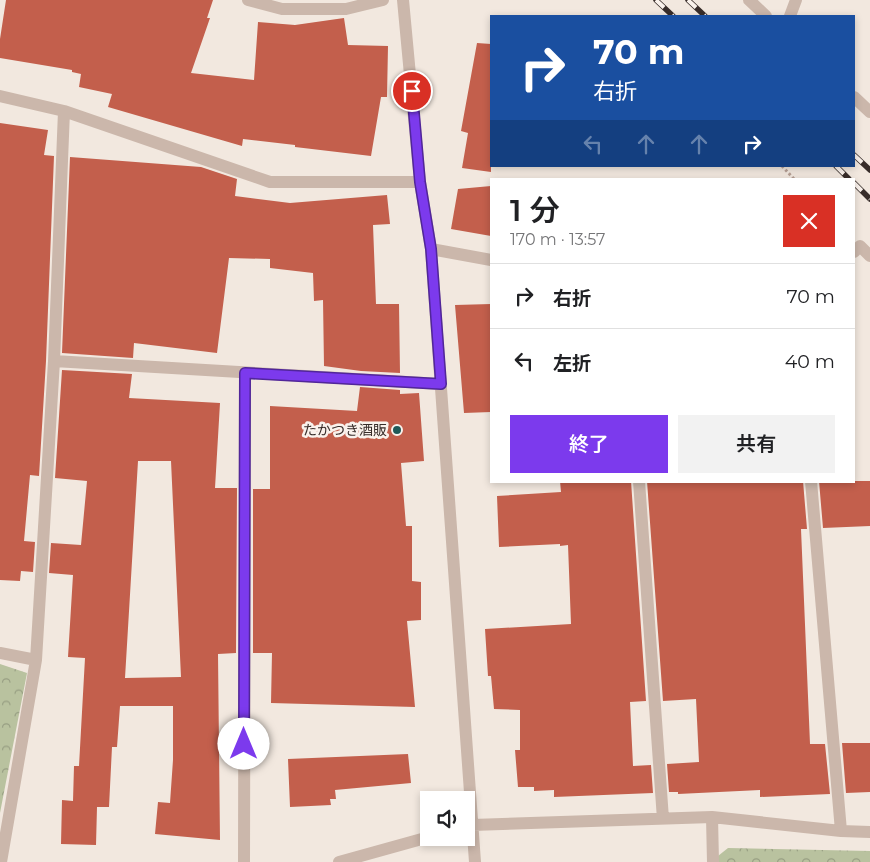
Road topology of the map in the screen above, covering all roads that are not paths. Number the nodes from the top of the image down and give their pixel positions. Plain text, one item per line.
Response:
1 (248, 0) edge
2 (383, 0) edge
3 (404, 0) edge
4 (749, 0) edge
5 (796, 0) edge
6 (765, 15) edge
7 (790, 15) edge
8 (0, 96) edge
9 (855, 98) edge
10 (64, 111) junction
11 (870, 112) edge
12 (420, 182) junction
13 (431, 249) junction
14 (855, 251) edge
15 (870, 256) edge
16 (490, 260) edge
17 (54, 361) junction
18 (245, 373) junction
19 (441, 384) junction
20 (639, 483) edge
21 (811, 483) edge
22 (0, 652) edge
23 (36, 660) junction
24 (467, 791) edge
25 (712, 818) junction
26 (663, 819) junction
27 (475, 826) edge
28 (842, 831) junction
29 (870, 832) edge
30 (420, 840) edge
31 (473, 846) edge
32 (1, 862) edge
33 (244, 862) edge
34 (339, 862) edge
35 (476, 862) edge
36 (713, 862) edge

1 - 2 street
3 - 12 street
4 - 6 street
5 - 7 street
8 - 10 street
9 - 11 street
10 - 12 street
10 - 17 street
12 - 13 street
13 - 16 street
13 - 19 street
14 - 15 street
17 - 18 street
17 - 23 street
18 - 19 street
18 - 33 street
19 - 24 street
20 - 26 street
21 - 28 street
22 - 23 street
23 - 32 street
25 - 26 street
25 - 28 street
25 - 36 street
26 - 27 street
28 - 29 street
30 - 34 street
31 - 35 street

